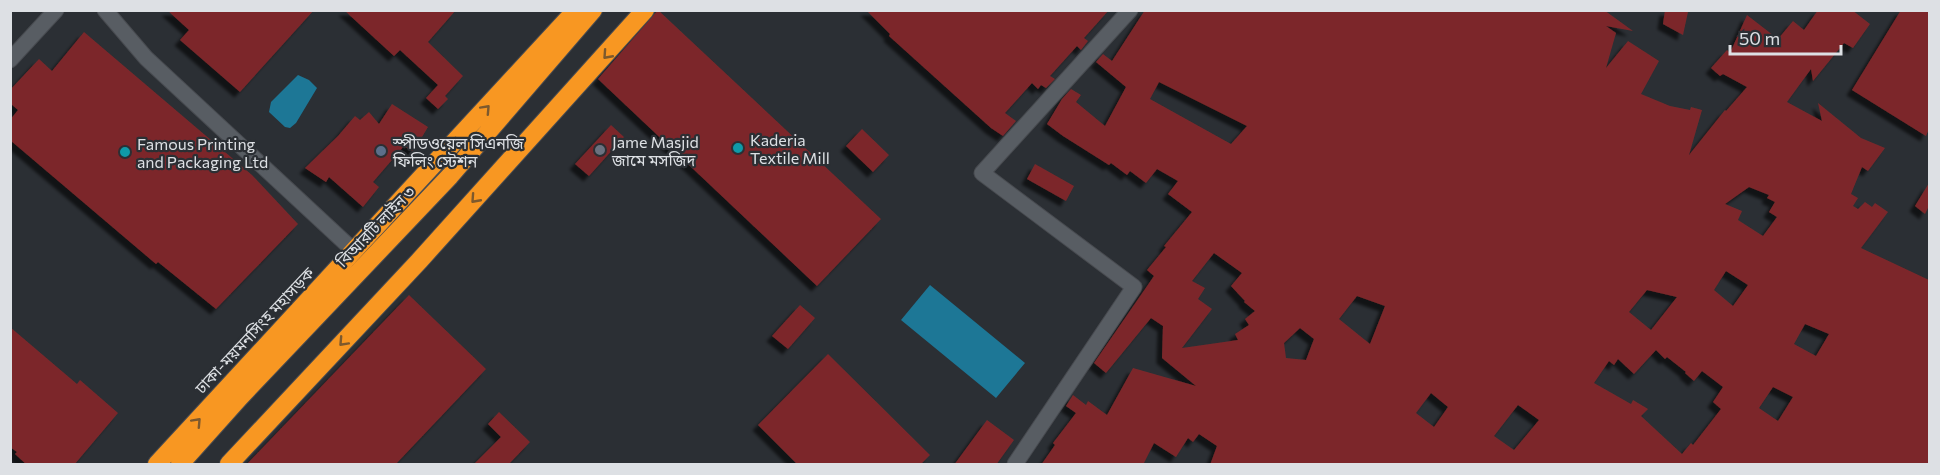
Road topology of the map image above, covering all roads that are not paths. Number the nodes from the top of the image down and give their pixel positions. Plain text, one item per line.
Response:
1 (56, 10) edge
2 (105, 10) edge
3 (576, 10) edge
4 (593, 10) edge
5 (645, 10) edge
6 (1130, 10) edge
7 (10, 60) edge
8 (354, 251) junction
9 (157, 465) edge
10 (180, 465) edge
11 (229, 465) edge
12 (1015, 465) edge

1 - 7 street
2 - 8 street
8 -> 3 highway, ঢাকা-ময়মনসিংহ মহাসড়ক
4 - 10 highway, বিআরটি লাইন ৩
5 -> 11 highway
6 - 12 street
9 -> 8 highway, ঢাকা-ময়মনসিংহ মহাসড়ক

